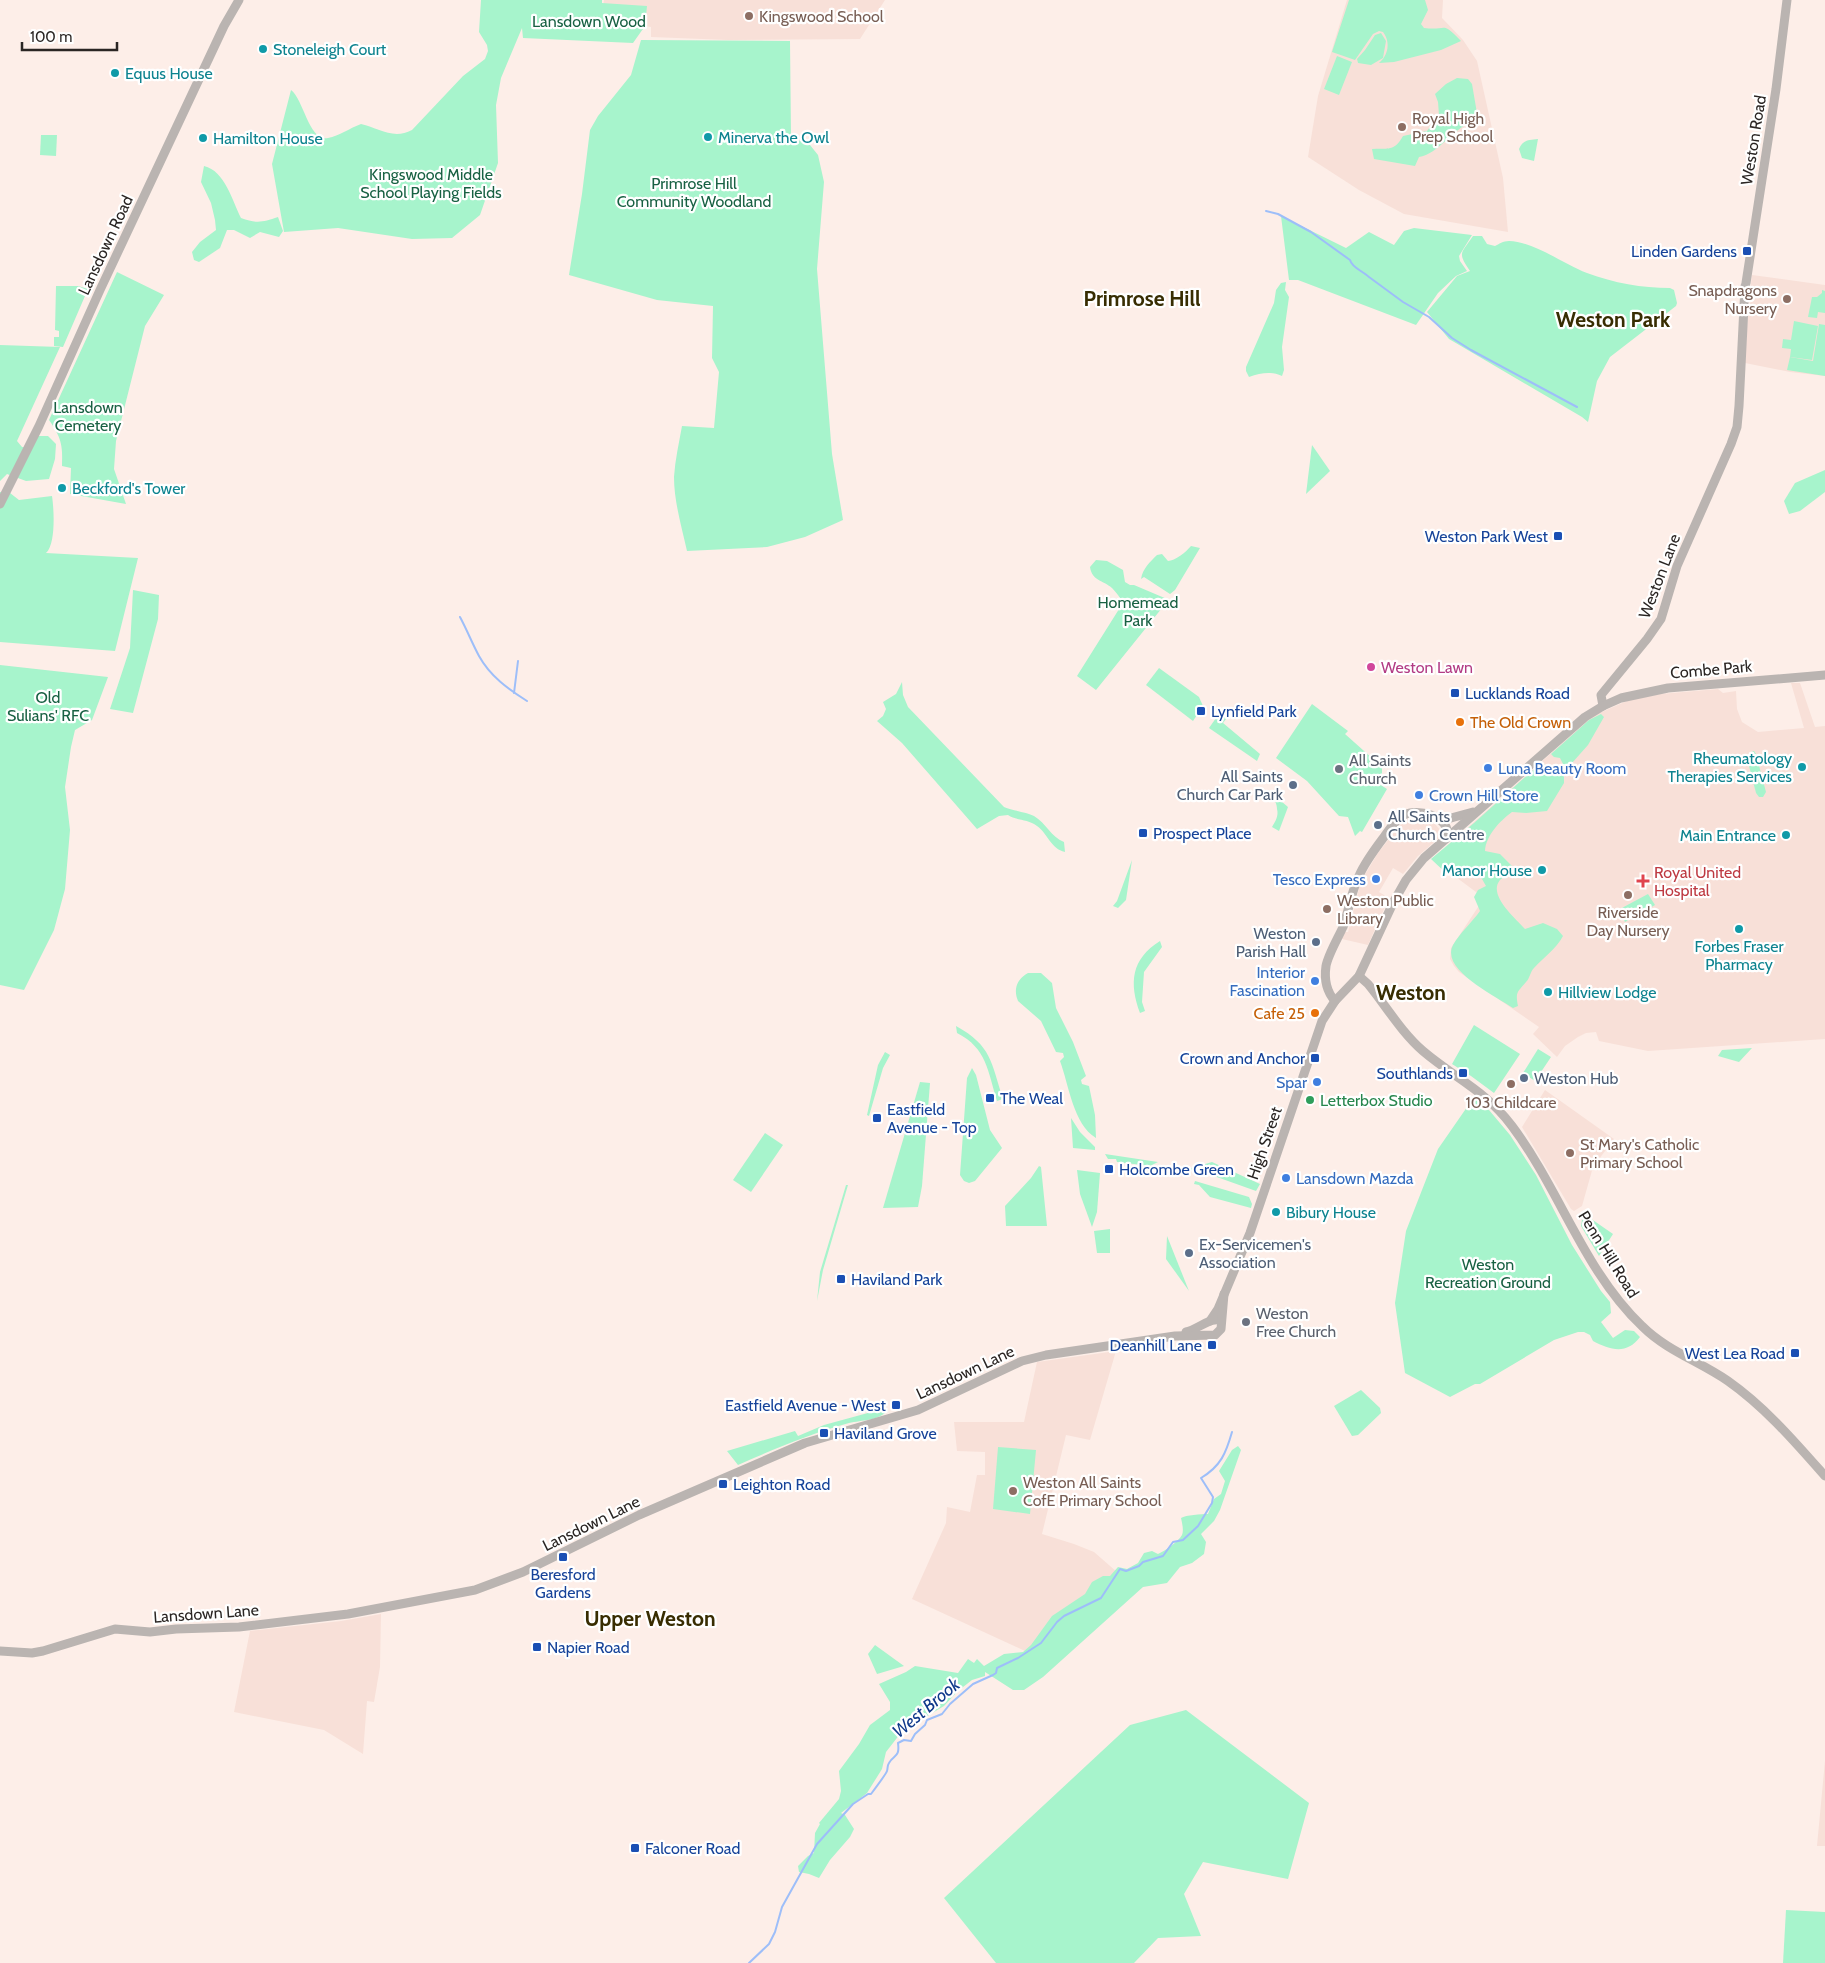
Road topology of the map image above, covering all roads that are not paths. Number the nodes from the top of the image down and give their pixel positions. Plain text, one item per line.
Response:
1 (239, 0) edge
2 (1787, 0) edge
3 (1746, 285) joint
4 (0, 504) edge
5 (1825, 675) edge
6 (1603, 706) junction
7 (1479, 810) junction
8 (1437, 818) junction
9 (1447, 837) junction
10 (1359, 976) junction
11 (1334, 1002) junction
12 (1224, 1294) junction
13 (1208, 1322) junction
14 (1220, 1325) junction
15 (1209, 1334) junction
16 (1175, 1336) junction
17 (1825, 1476) edge
18 (0, 1651) edge

1 - 4 street, Lansdown Road
2 - 3 street, Weston Road
3 - 6 street, Weston Lane
5 - 6 street, Combe Park
6 - 7 street
7 - 8 street
7 - 9 street, High Street
8 - 9 street
8 - 11 street
9 - 10 street, High Street
10 - 11 street, High Street
10 - 17 street, Penn Hill Road
11 - 12 street, High Street
12 - 13 street, High Street
12 - 14 street, High Street
13 - 14 street
13 - 15 street
13 - 16 street, Lansdown Lane
14 - 15 street
15 - 16 street, Lansdown Lane
16 - 18 street, Lansdown Lane

